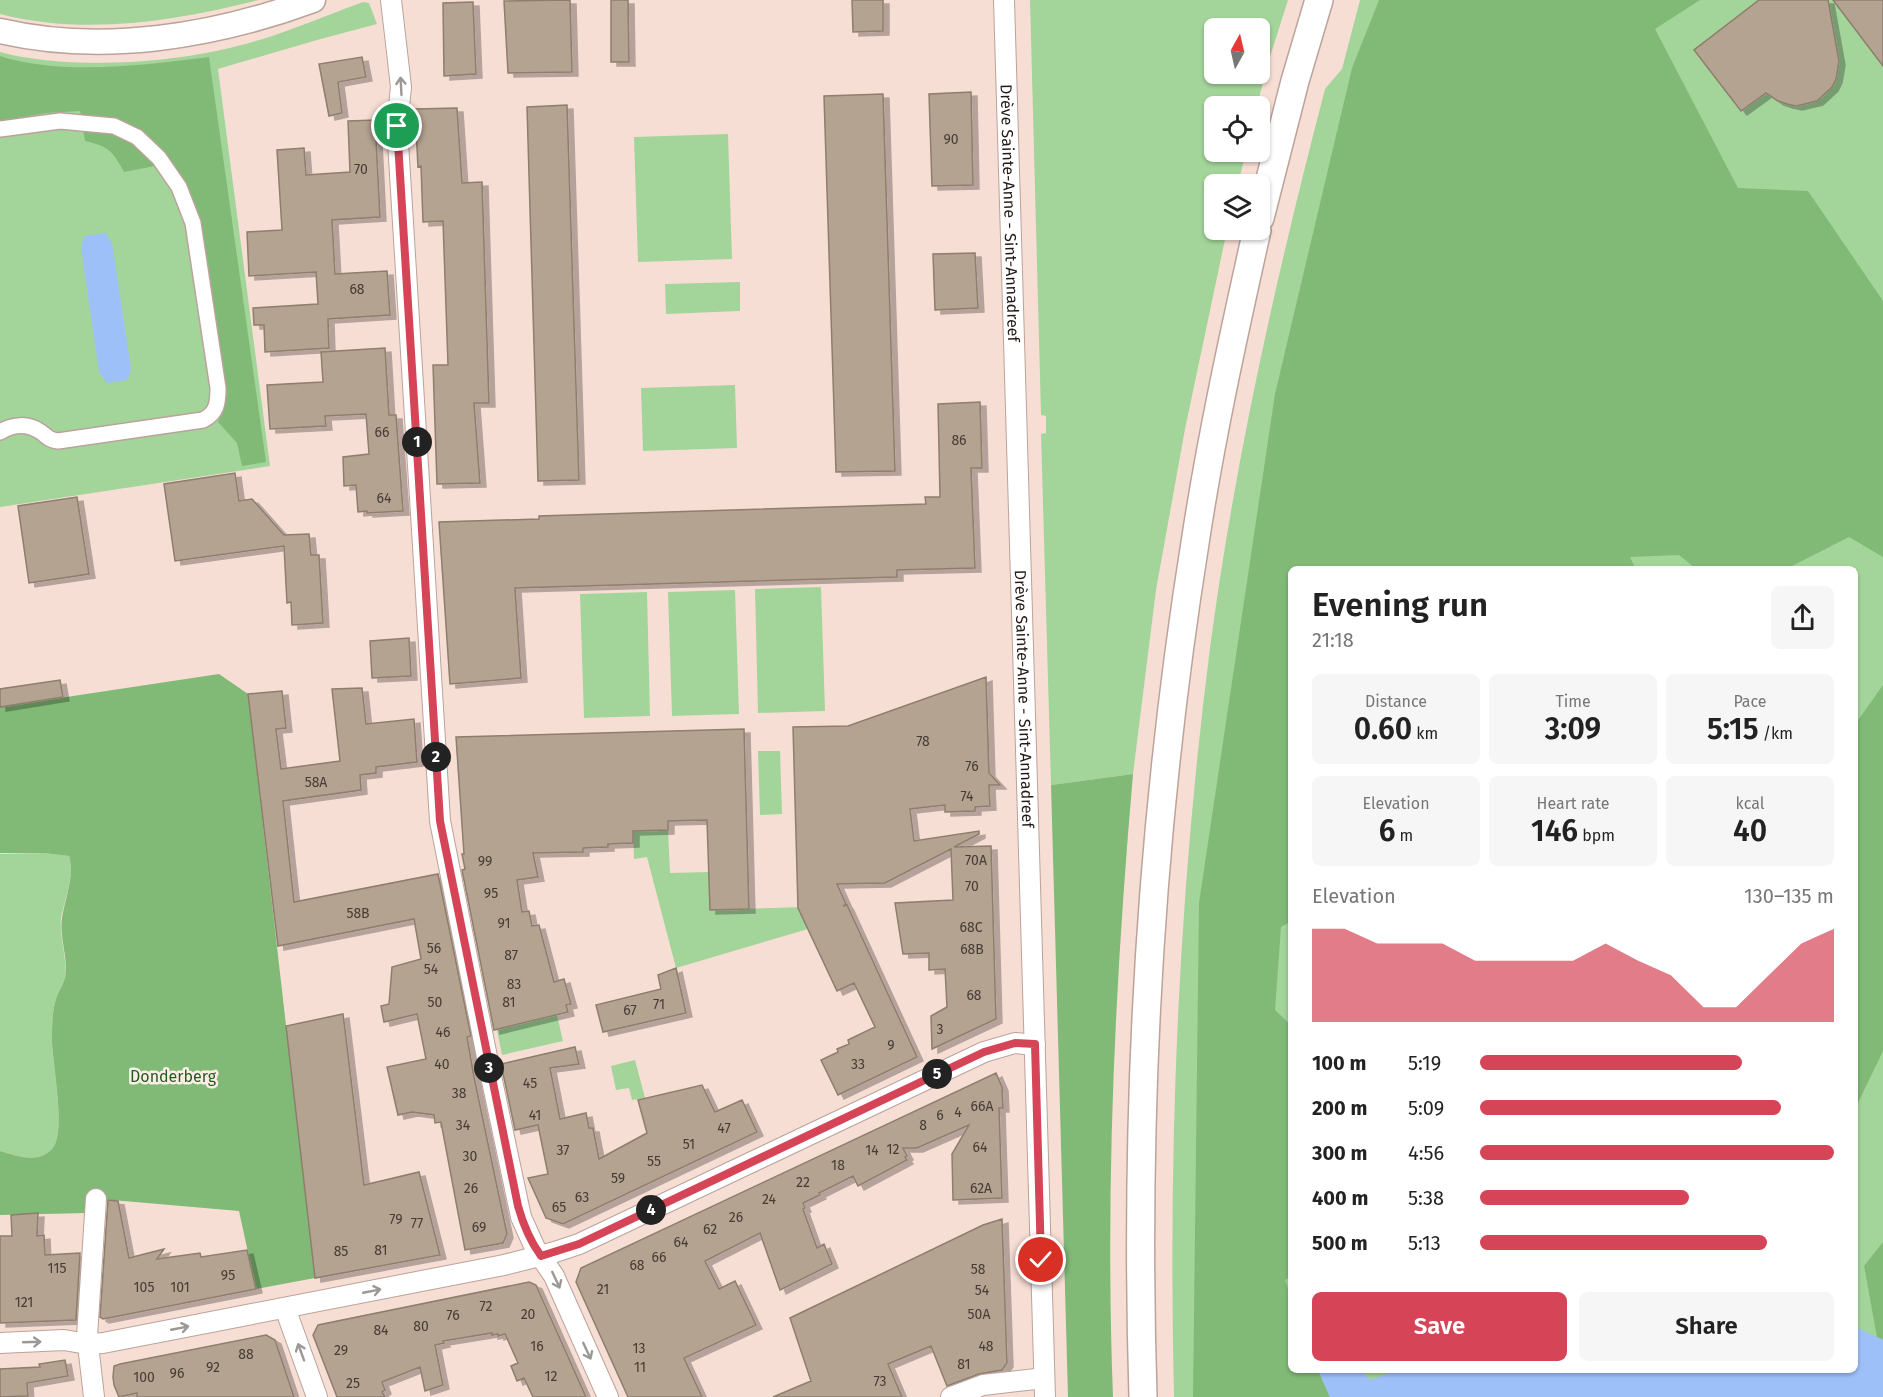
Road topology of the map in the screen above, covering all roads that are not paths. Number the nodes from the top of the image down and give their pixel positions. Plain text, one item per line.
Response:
1 (313, 0) edge
2 (391, 0) edge
3 (1004, 0) edge
4 (1319, 0) edge
5 (0, 31) edge
6 (0, 129) edge
7 (1270, 178) edge
8 (1255, 240) edge
9 (0, 432) edge
10 (1035, 1044) junction
11 (96, 1199) dead end
12 (541, 1256) junction
13 (285, 1308) junction
14 (0, 1343) edge
15 (87, 1344) junction
16 (1045, 1388) edge
17 (94, 1397) edge
18 (317, 1397) edge
19 (608, 1397) edge
20 (951, 1397) edge
21 (1143, 1397) edge

1 - 5 street
12 -> 2 street
3 - 10 street, Drève Sainte-Anne - Sint-Annadreef
4 - 7 main road
6 - 9 street
8 - 21 main road
10 - 12 street
10 - 16 street, Drève Sainte-Anne - Sint-Annadreef
11 - 15 street
13 -> 12 street
12 -> 19 street
15 -> 13 street
18 -> 13 street
14 -> 15 street
15 - 17 street
16 - 20 street

